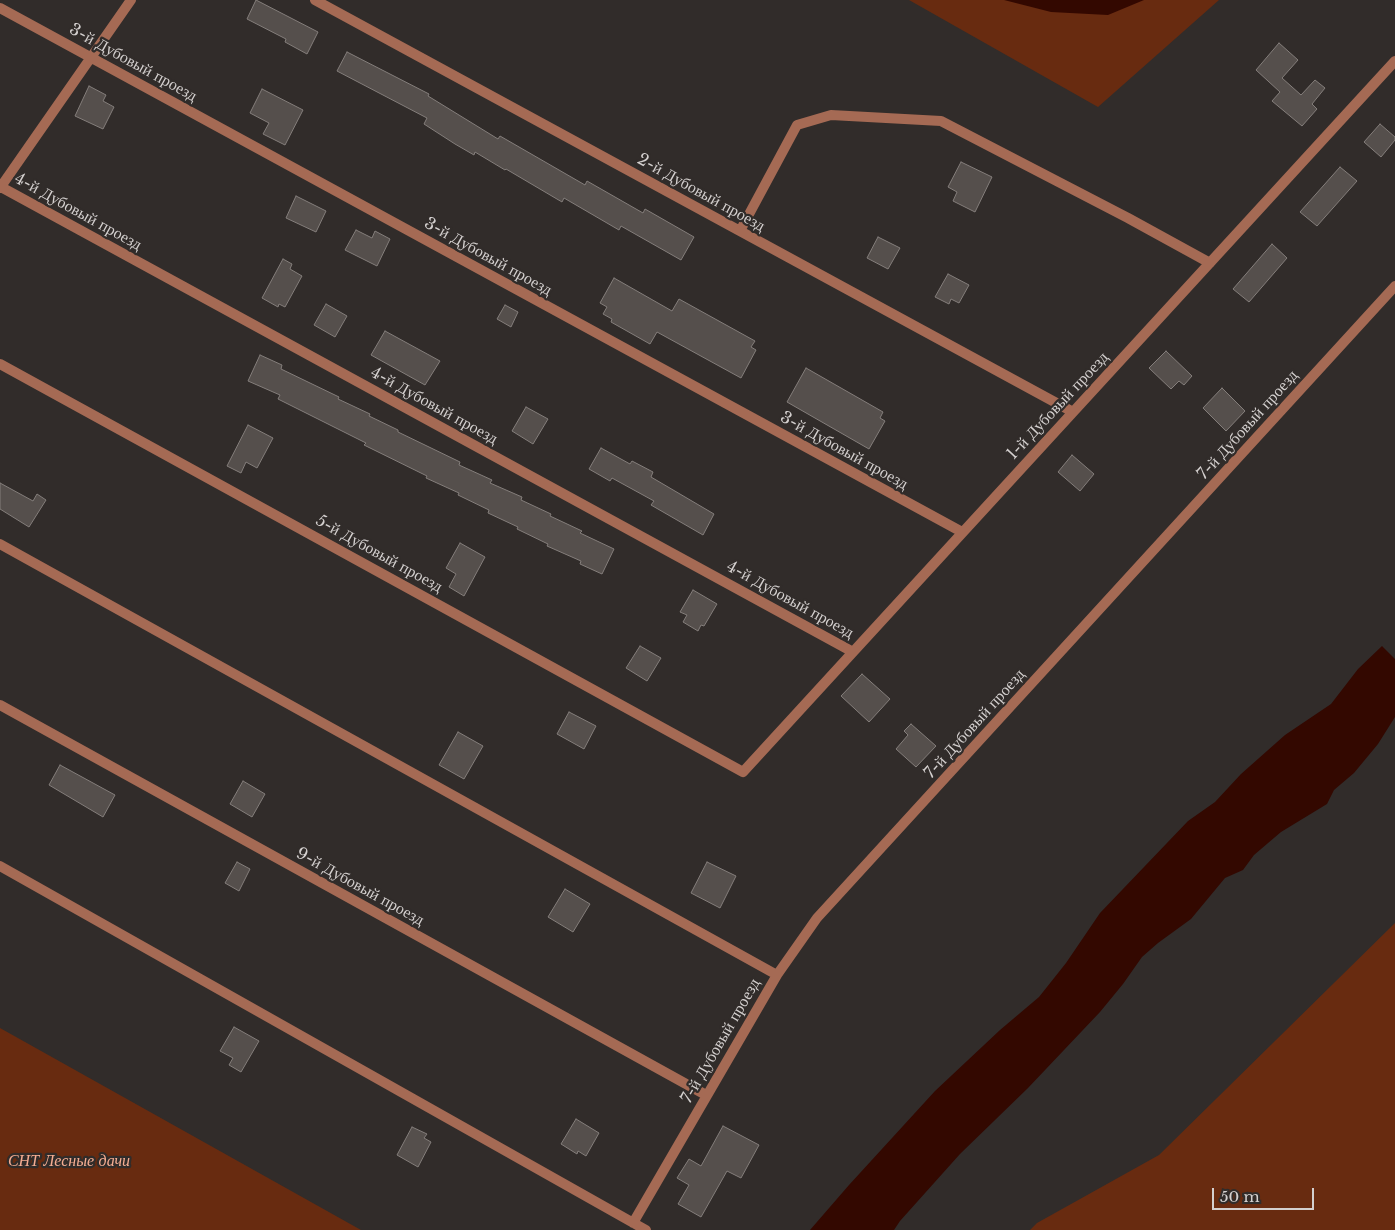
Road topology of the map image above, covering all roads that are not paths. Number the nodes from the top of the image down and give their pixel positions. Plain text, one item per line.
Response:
1 (131, 0) edge
2 (315, 0) edge
3 (0, 8) edge
4 (91, 58) junction
5 (1395, 60) edge
6 (0, 188) edge
7 (740, 231) junction
8 (1210, 263) junction
9 (1395, 286) edge
10 (0, 364) edge
11 (1073, 412) junction
12 (962, 532) junction
13 (0, 544) edge
14 (853, 652) junction
15 (0, 705) edge
16 (743, 772) joint
17 (0, 866) edge
18 (777, 975) junction
19 (706, 1095) junction
20 (633, 1223) junction
21 (646, 1230) edge

1 - 4 street
2 - 7 street, 2-й Дубовый проезд
3 - 4 street, 3-й Дубовый проезд
4 - 6 street
4 - 12 street, 3-й Дубовый проезд
5 - 8 street, 1-й Дубовый проезд
6 - 14 street, 4-й Дубовый проезд
7 - 8 street
7 - 11 street, 2-й Дубовый проезд
8 - 11 street, 1-й Дубовый проезд
9 - 18 street, 7-й Дубовый проезд
10 - 16 street, 5-й Дубовый проезд
11 - 12 street, 1-й Дубовый проезд
12 - 14 street, 1-й Дубовый проезд
13 - 18 street
14 - 16 street, 1-й Дубовый проезд
15 - 19 street, 9-й Дубовый проезд
17 - 20 street
18 - 19 street, 7-й Дубовый проезд
19 - 20 street, 7-й Дубовый проезд
20 - 21 street

